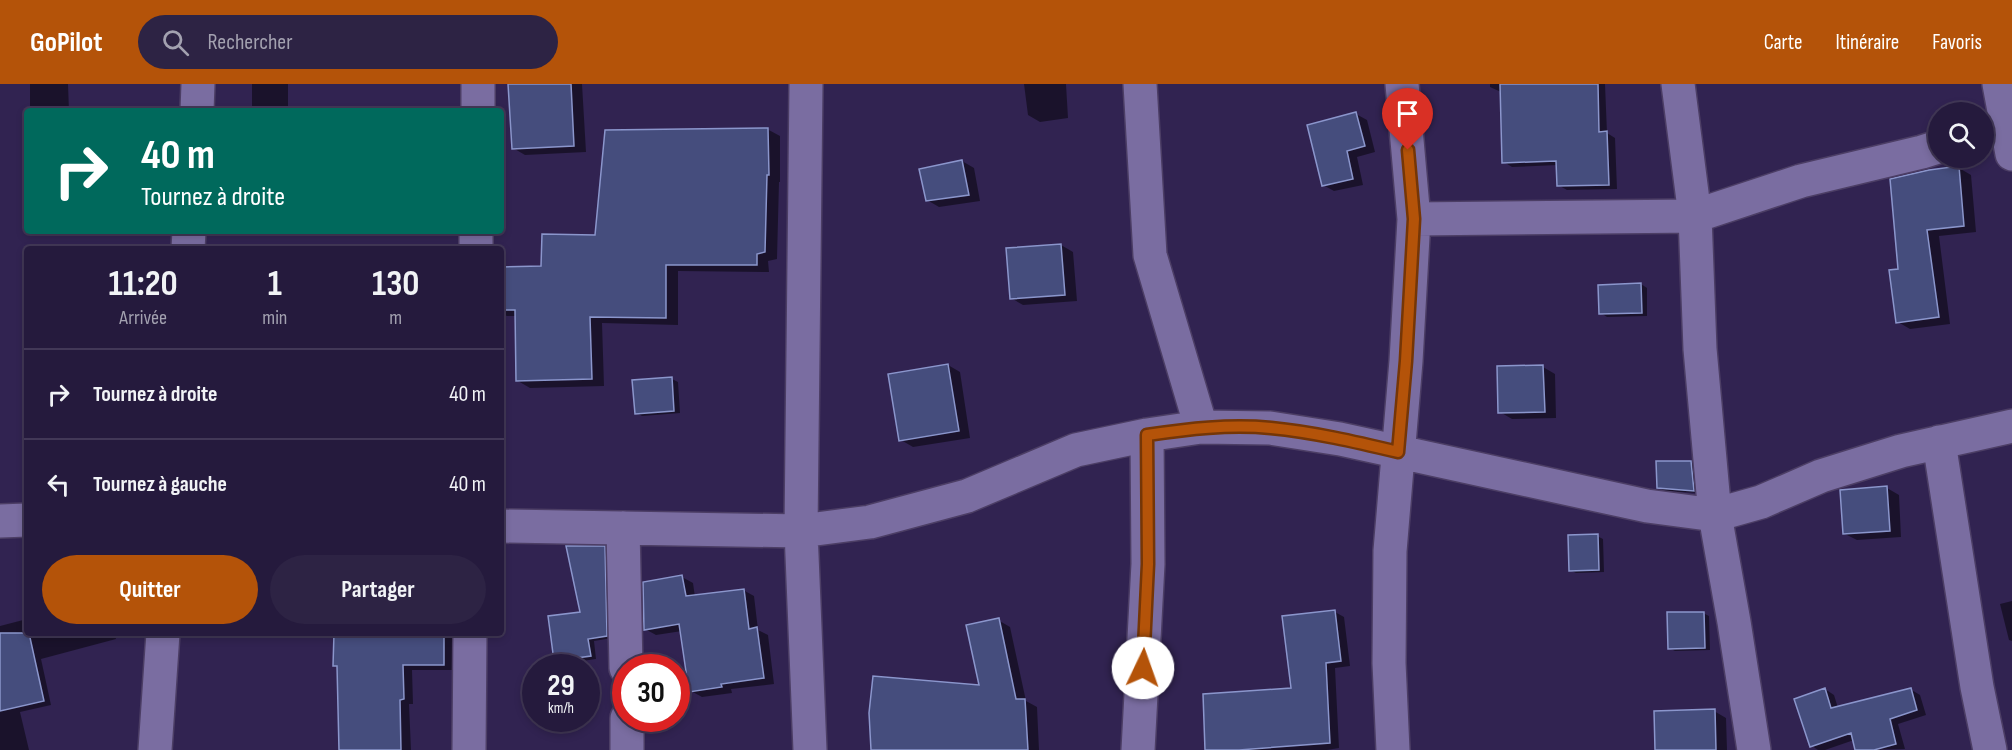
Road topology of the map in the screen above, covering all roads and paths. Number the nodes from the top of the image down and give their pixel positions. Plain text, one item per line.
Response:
1 (198, 84) edge
2 (478, 84) edge
3 (806, 84) edge
4 (1140, 84) edge
5 (1402, 84) edge
6 (1678, 84) edge
7 (1999, 84) edge
8 (197, 108) edge
9 (478, 108) edge
10 (1994, 126) edge
11 (1928, 151) edge
12 (2012, 154) edge
13 (1695, 216) junction
14 (1414, 219) junction
15 (2012, 426) edge
16 (1201, 427) junction
17 (1147, 435) junction
18 (1939, 442) junction
19 (1398, 452) junction
20 (1715, 515) junction
21 (0, 520) edge
22 (24, 520) edge
23 (504, 526) edge
24 (623, 528) junction
25 (801, 531) junction
26 (163, 636) edge
27 (470, 636) edge
28 (626, 654) edge
29 (627, 732) edge
30 (155, 750) edge
31 (469, 750) edge
32 (627, 750) edge
33 (810, 750) edge
34 (1138, 750) edge
35 (1393, 750) edge
36 (1754, 750) edge
37 (1990, 750) edge

1 - 8 street
2 - 9 street
3 - 25 street
4 - 16 street
5 - 14 street
6 - 13 street
7 - 10 street
10 - 12 street
11 - 13 street
13 - 14 street
13 - 20 street
14 - 19 street
15 - 18 street
16 - 17 street
16 - 19 street
17 - 25 street
17 - 34 street
18 - 20 street
18 - 37 street
19 - 20 street
19 - 35 street
20 - 36 street
21 - 22 street
23 - 24 street
24 - 25 street
24 - 28 street
25 - 33 street
26 - 30 street
27 - 31 street
29 - 32 street

